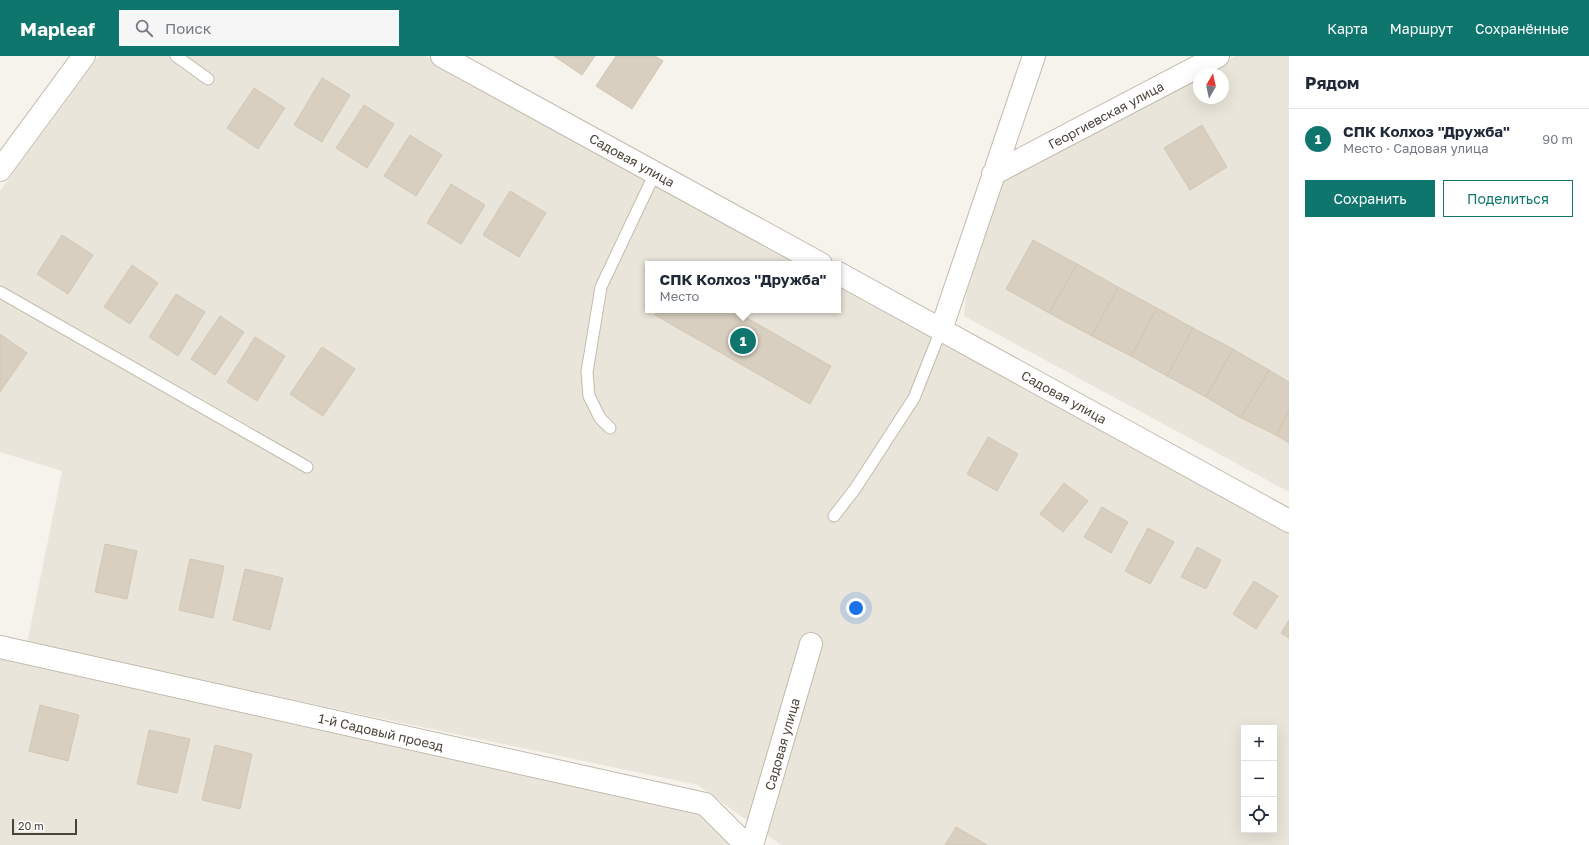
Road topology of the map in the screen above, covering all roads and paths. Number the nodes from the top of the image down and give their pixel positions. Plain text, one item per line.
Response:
1 (84, 56) edge
2 (176, 56) edge
3 (442, 56) edge
4 (1034, 56) edge
5 (1218, 56) edge
6 (208, 79) dead end
7 (0, 170) edge
8 (655, 173) junction
9 (993, 174) junction
10 (816, 261) edge
11 (841, 275) edge
12 (0, 292) edge
13 (941, 330) junction
14 (610, 428) dead end
15 (307, 467) dead end
16 (834, 516) dead end
17 (1289, 521) edge
18 (811, 644) dead end
19 (0, 647) edge
20 (746, 845) edge
21 (752, 845) edge

1 - 7 street
2 - 6 lane
3 - 8 street, Садовая улица
4 - 9 street
5 - 9 street, Георгиевская улица
8 - 10 street, Садовая улица
8 - 14 lane
9 - 13 street
11 - 13 street, Садовая улица
12 - 15 lane
13 - 16 lane
13 - 17 street, Садовая улица
18 - 21 street, Садовая улица
19 - 20 street, 1-й Садовый проезд

